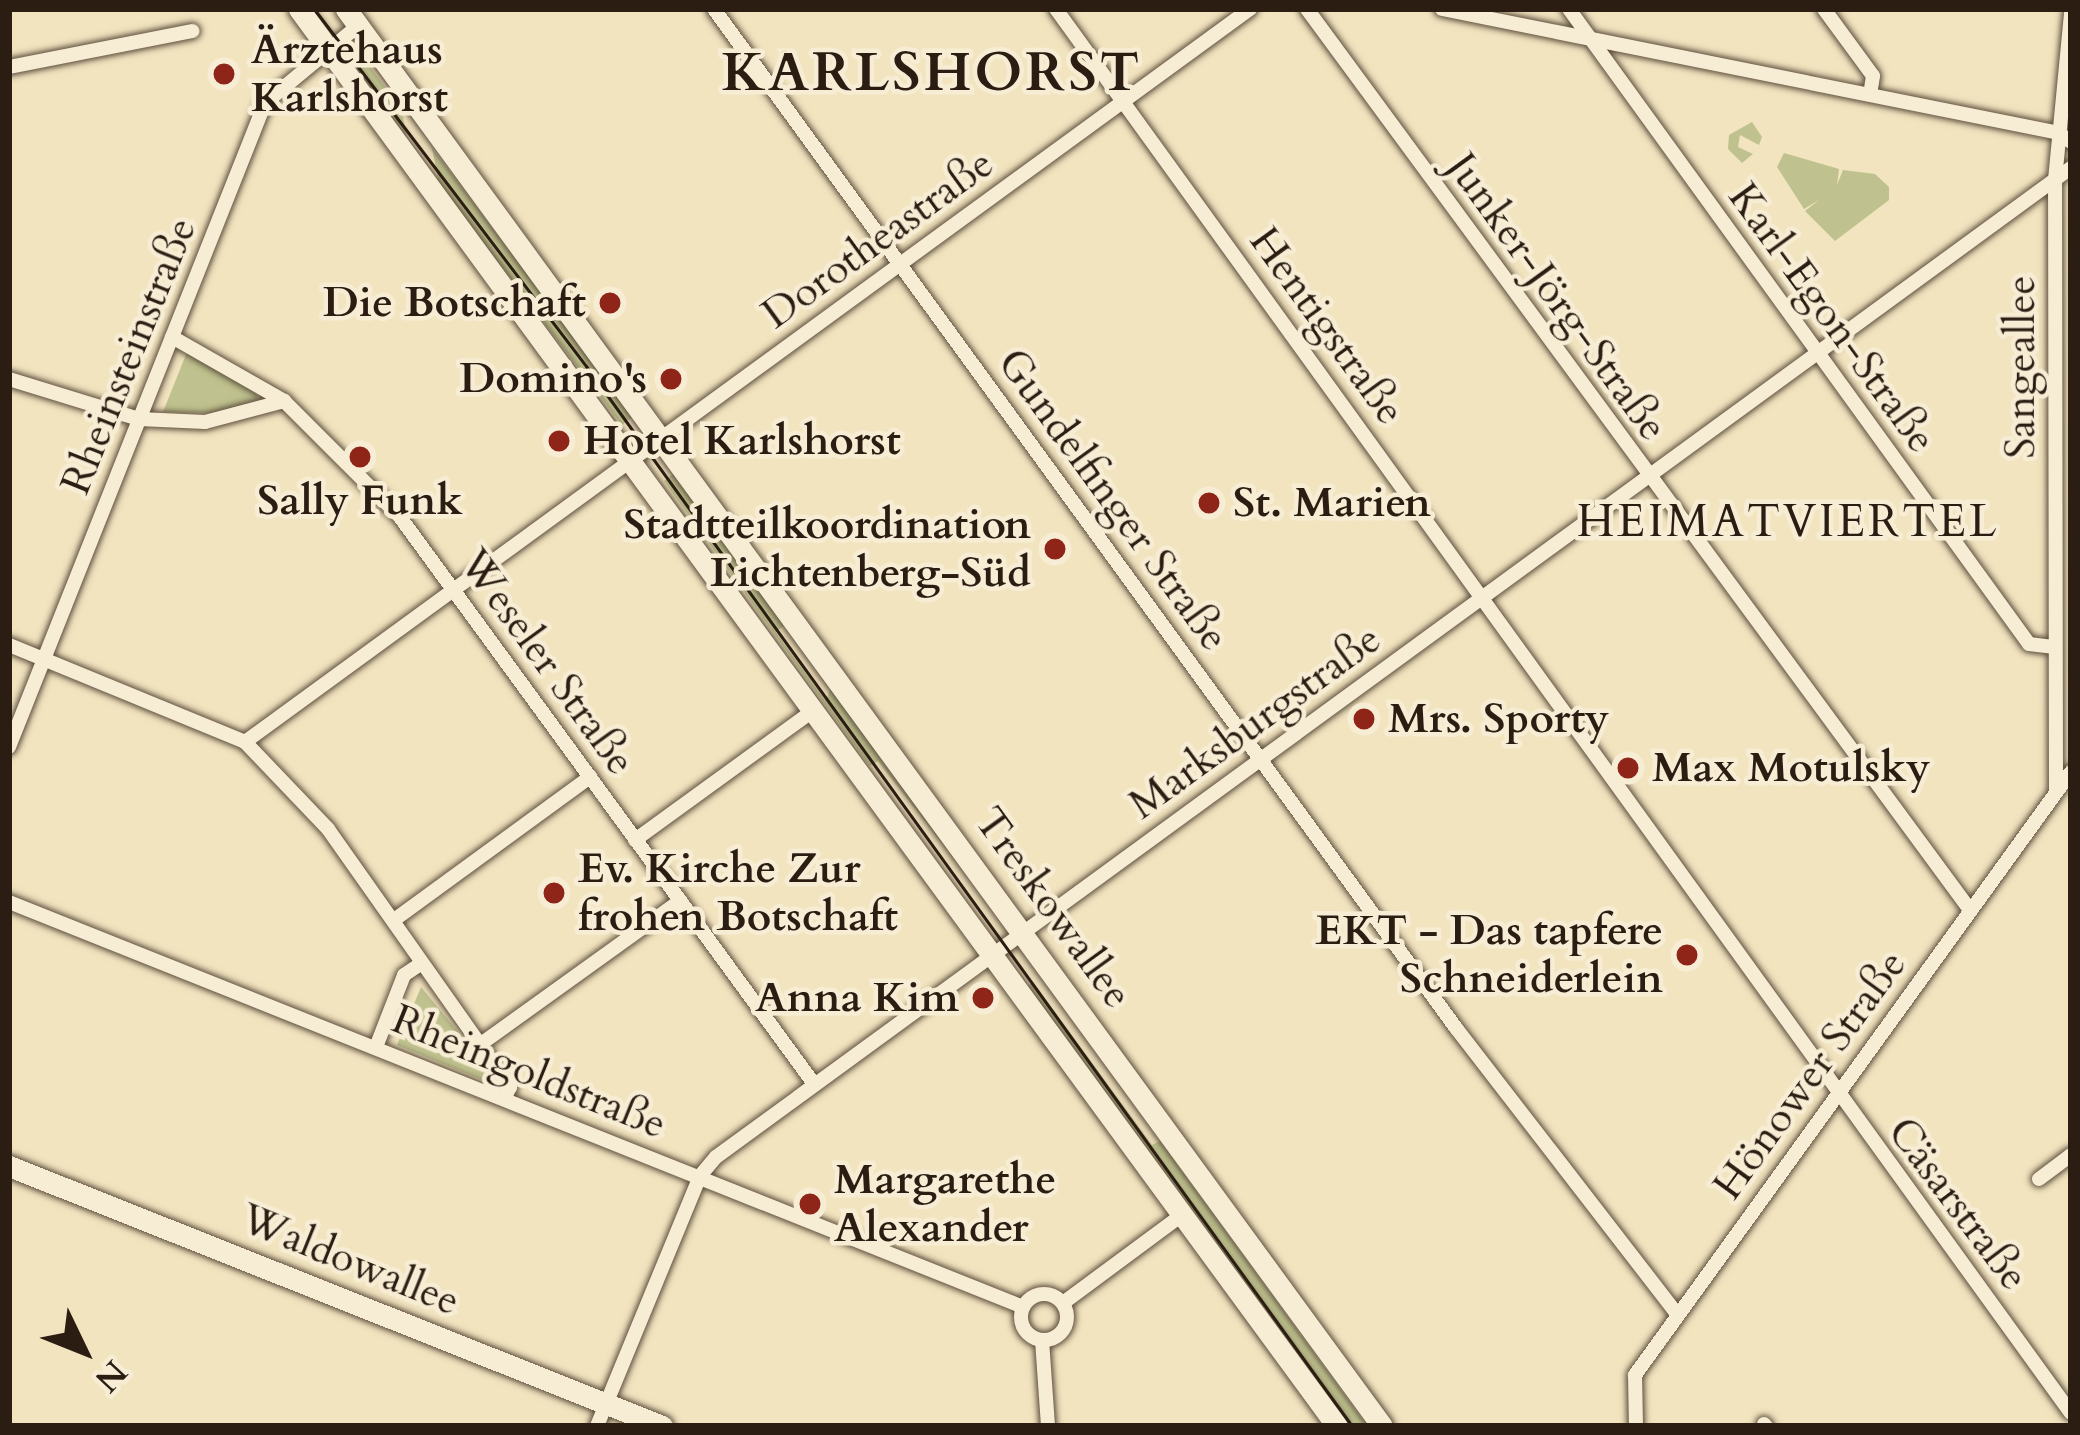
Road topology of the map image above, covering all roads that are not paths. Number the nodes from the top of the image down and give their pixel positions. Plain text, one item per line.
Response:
1 (299, 9) edge
2 (714, 9) edge
3 (1057, 9) edge
4 (1250, 9) edge
5 (1307, 9) edge
6 (1442, 9) edge
7 (1570, 9) edge
8 (1824, 9) edge
9 (2071, 13) edge
10 (353, 17) edge
11 (192, 31) dead end
12 (1591, 38) junction
13 (327, 47) junction
14 (9, 67) edge
15 (1870, 94) junction
16 (1123, 101) junction
17 (2065, 138) edge
18 (2071, 168) edge
19 (2055, 180) junction
20 (900, 264) junction
21 (172, 337) junction
22 (1817, 354) junction
23 (9, 379) edge
24 (284, 401) junction
25 (140, 419) junction
26 (661, 439) junction
27 (632, 460) junction
28 (1647, 477) junction
29 (453, 591) junction
30 (1483, 597) junction
31 (9, 645) edge
32 (2053, 647) junction
33 (44, 659) junction
34 (815, 710) junction
35 (245, 742) junction
36 (9, 747) edge
37 (1261, 759) junction
38 (2071, 772) edge
39 (590, 777) junction
40 (2056, 793) junction
41 (635, 840) junction
42 (680, 901) junction
43 (9, 902) edge
44 (1970, 910) junction
45 (394, 920) junction
46 (1022, 933) junction
47 (992, 955) junction
48 (419, 965) junction
49 (478, 1046) junction
50 (376, 1047) junction
51 (814, 1084) junction
52 (1840, 1089) junction
53 (504, 1099) junction
54 (2071, 1155) edge
55 (9, 1166) edge
56 (700, 1176) junction
57 (2038, 1179) dead end
58 (1182, 1215) junction
59 (1063, 1304) junction
60 (1023, 1307) junction
61 (1678, 1315) junction
62 (1042, 1340) junction
63 (606, 1404) junction
64 (2071, 1413) edge
65 (597, 1426) edge
66 (662, 1426) edge
67 (1048, 1426) edge
68 (1336, 1426) edge
69 (1382, 1426) edge
70 (1636, 1426) edge

1 - 13 main road, Treskowallee
2 - 20 street, Gundelfinger Straße
3 - 16 street, Hentigstraße
4 - 16 street, Dorotheastraße
5 - 28 street, Junker-Jörg-Straße
6 - 12 street
7 - 12 street, Karl-Egon-Straße
8 - 15 street
9 - 17 street, Sangeallee
10 - 13 street, Rheinsteinstraße
10 - 26 main road, Treskowallee
11 - 14 street
12 - 15 street
12 - 22 street, Karl-Egon-Straße
13 - 21 street, Rheinsteinstraße
13 - 27 main road, Treskowallee
15 - 17 street
16 - 20 street, Dorotheastraße
16 - 30 street, Hentigstraße
17 - 19 street, Sangeallee
18 - 19 street, Marksburgstraße
19 - 22 street, Marksburgstraße
19 - 32 street, Sangeallee
20 - 26 street, Dorotheastraße
20 - 37 street, Gundelfinger Straße
21 - 24 street, Weseler Straße
21 - 25 street, Rheinsteinstraße
22 - 28 street, Marksburgstraße
22 - 32 street, Karl-Egon-Straße
23 - 25 street
24 - 25 street
24 - 29 street, Weseler Straße
25 - 33 street, Rheinsteinstraße
26 - 27 street
26 - 46 main road, Treskowallee
27 - 29 street
27 - 34 main road, Treskowallee
28 - 30 street, Marksburgstraße
28 - 44 street, Junker-Jörg-Straße
29 - 35 street
29 - 39 street, Weseler Straße
30 - 37 street, Marksburgstraße
30 - 52 street, Hentigstraße
31 - 33 street
32 - 40 street, Sangeallee
33 - 35 street
33 - 36 street, Rheinsteinstraße
34 - 41 street
34 - 47 main road, Treskowallee
35 - 45 street
37 - 46 street, Marksburgstraße
37 - 61 street, Gundelfinger Straße
38 - 40 street, Hönower Straße
39 - 41 street, Weseler Straße
39 - 45 street
40 - 44 street, Hönower Straße
41 - 42 street, Weseler Straße
42 - 49 street
42 - 51 street, Weseler Straße
43 - 50 street, Rheingoldstraße
44 - 52 street, Hönower Straße
45 - 48 street
46 - 47 street, Marksburgstraße
46 - 69 main road, Treskowallee
47 - 51 street, Marksburgstraße
47 - 58 main road, Treskowallee
48 - 49 street
48 - 50 street
49 - 53 street
50 - 53 street, Rheingoldstraße
51 - 56 street, Marksburgstraße
52 - 61 street, Hönower Straße
52 - 64 street, Cäsarstraße
53 - 56 street, Rheingoldstraße
54 - 57 street
55 - 63 main road, Waldowallee
56 - 60 street, Rheingoldstraße
56 - 63 street, Marksburgstraße
58 - 59 street
58 - 68 main road, Treskowallee
59 - 60 street
59 - 62 street
60 - 62 street
61 - 70 street, Hönower Straße
62 - 67 street
63 - 65 street, Marksburgstraße
63 - 66 main road, Waldowallee

